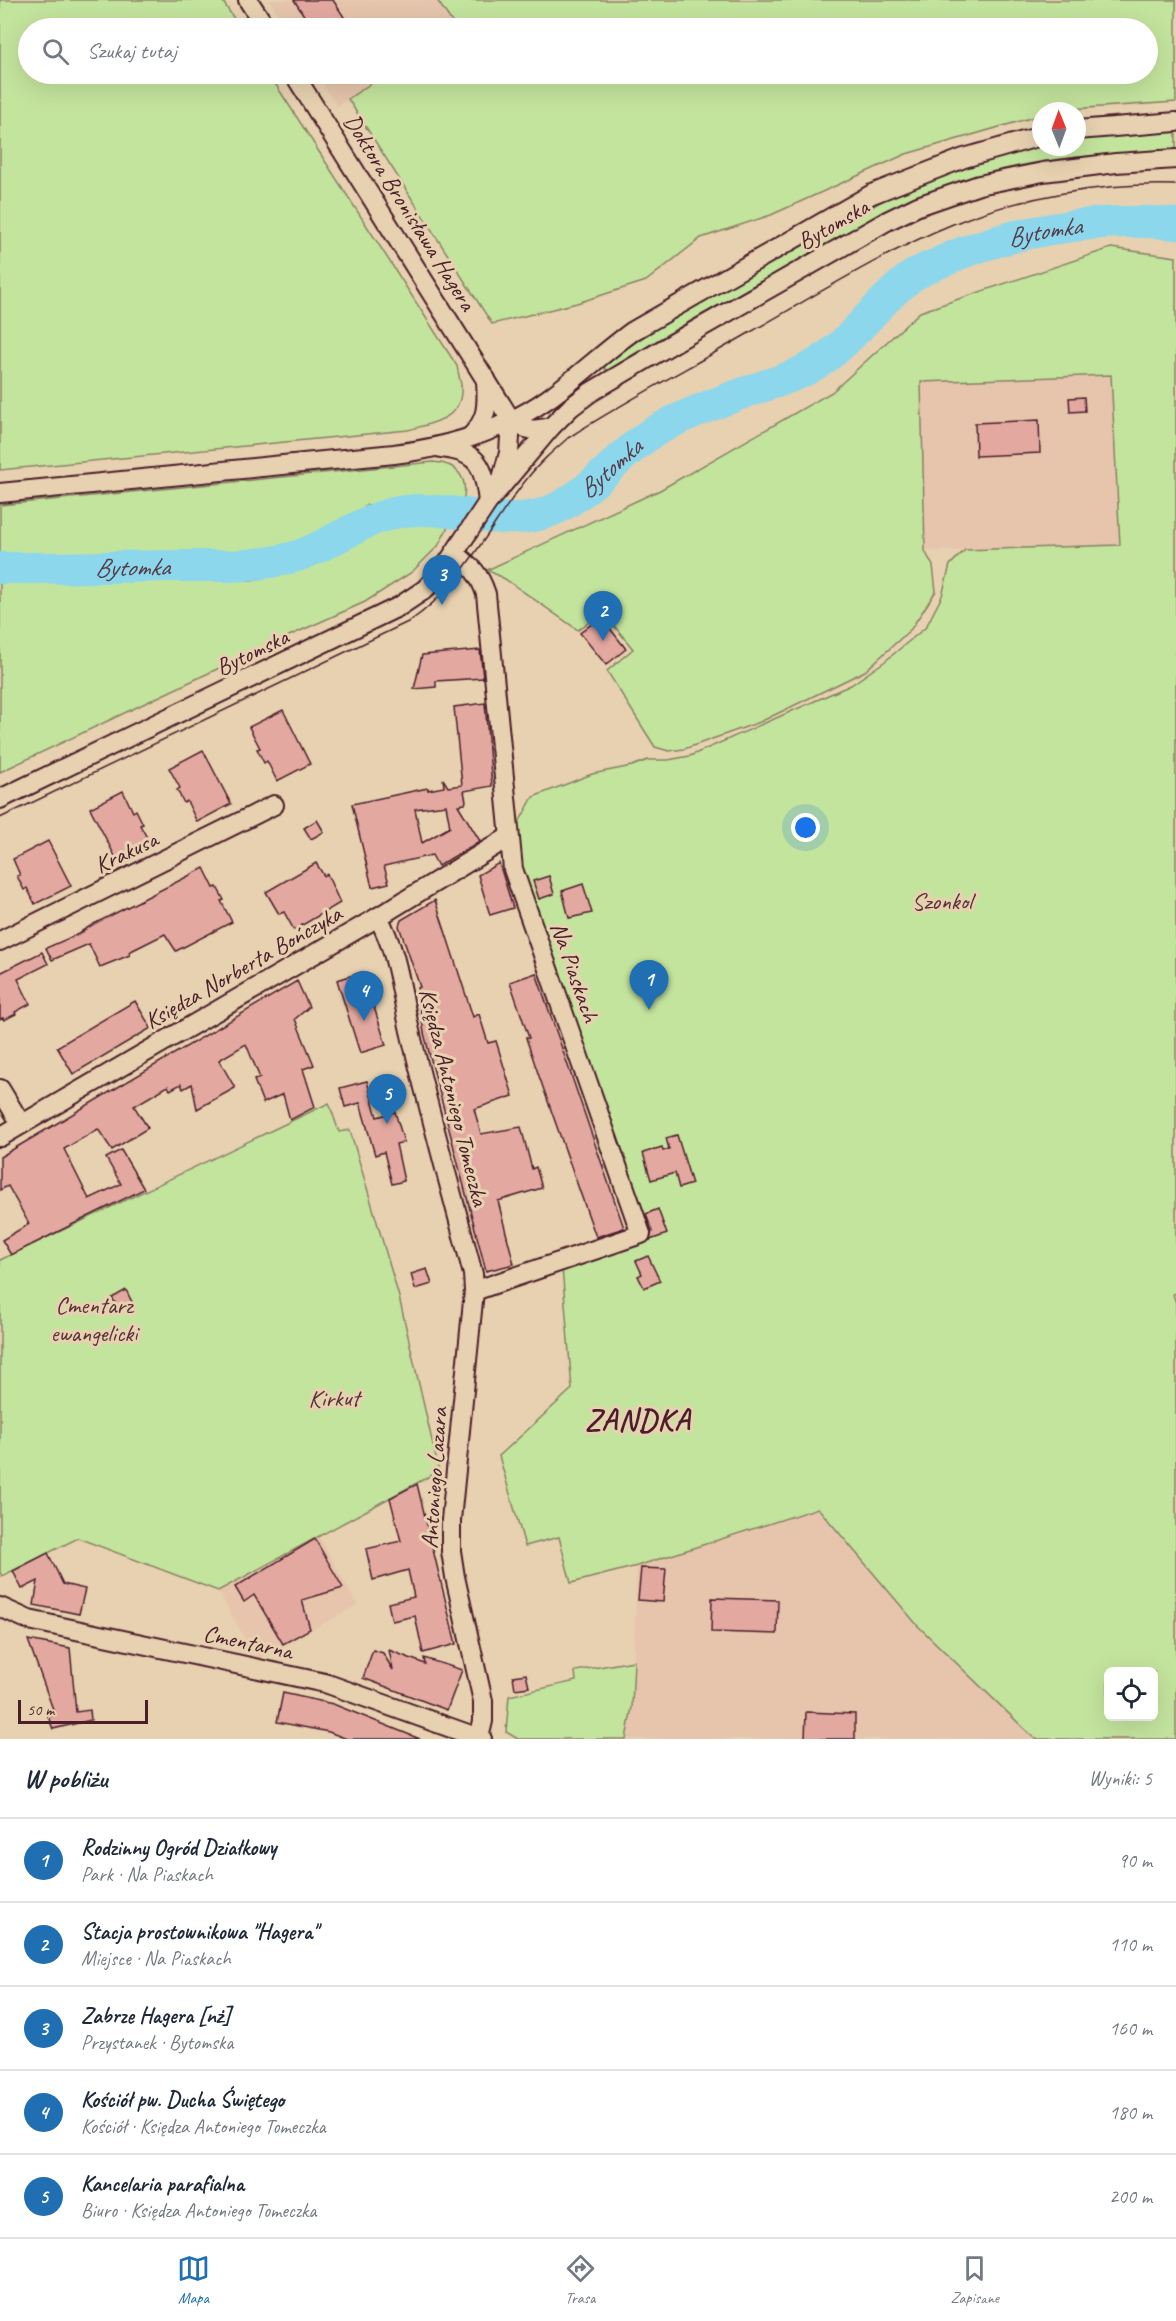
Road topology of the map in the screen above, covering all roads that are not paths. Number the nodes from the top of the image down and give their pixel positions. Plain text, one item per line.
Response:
1 (248, 0) edge
2 (260, 18) edge
3 (300, 84) edge
4 (1176, 122) edge
5 (1086, 129) edge
6 (1032, 138) edge
7 (1176, 159) edge
8 (486, 377) junction
9 (511, 420) junction
10 (551, 427) junction
11 (469, 438) junction
12 (436, 447) junction
13 (0, 493) edge
14 (494, 496) junction
15 (459, 548) junction
16 (0, 799) edge
17 (274, 805) dead end
18 (509, 837) junction
19 (378, 917) junction
20 (0, 941) edge
21 (0, 1089) edge
22 (21, 1124) junction
23 (0, 1137) edge
24 (474, 1291) junction
25 (0, 1607) edge
26 (481, 1738) edge

1 - 2 street
3 - 8 street, Doktora Bronisława Hagera
4 - 5 street
6 - 9 street, Bytomska
7 - 10 street, Bytomska
8 - 9 street, Doktora Bronisława Hagera
8 - 11 street
9 - 10 street
9 - 11 street, Bytomska
9 - 14 street, Bytomska
10 - 14 street, Bytomska
11 - 12 street, Bytomska
12 - 13 street, Bytomska
12 - 14 street, Bytomska
14 - 15 street, Bytomska
15 - 16 street, Bytomska
15 - 18 street, Na Piaskach
17 - 20 street, Krakusa
18 - 19 street, Księdza Norberta Bończyka
18 - 24 street, Na Piaskach
19 - 22 street, Księdza Norberta Bończyka
19 - 24 street, Księdza Antoniego Tomeczka
21 - 22 street
22 - 23 street, Księdza Norberta Bończyka
24 - 26 street, Antoniego Lazara
25 - 26 street, Cmentarna

